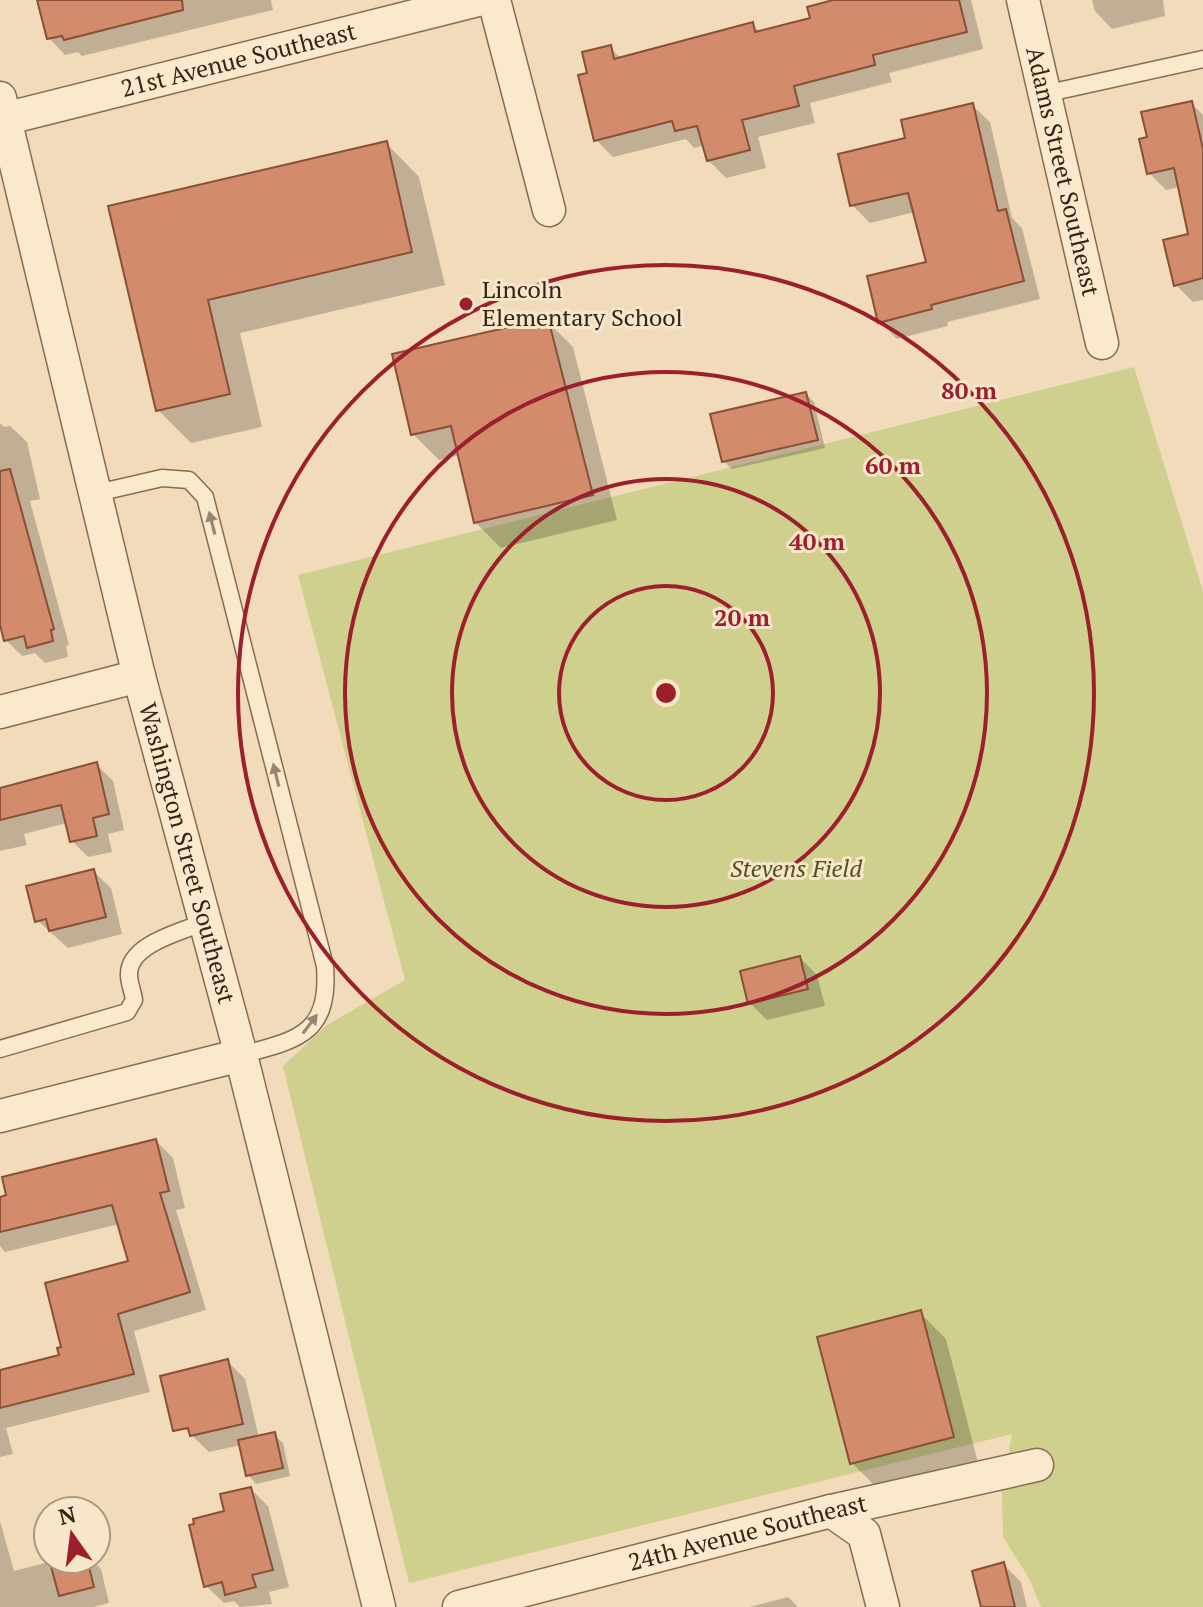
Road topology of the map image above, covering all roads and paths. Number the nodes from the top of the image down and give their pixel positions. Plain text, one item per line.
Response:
1 (478, 0) edge
2 (494, 0) edge
3 (1023, 0) edge
4 (1203, 59) edge
5 (1044, 94) junction
6 (2, 112) edge
7 (549, 210) dead end
8 (1102, 343) dead end
9 (97, 493) junction
10 (139, 676) junction
11 (0, 712) edge
12 (205, 922) junction
13 (0, 1049) edge
14 (241, 1055) junction
15 (0, 1116) edge
16 (1037, 1465) dead end
17 (831, 1511) junction
18 (379, 1607) edge
19 (459, 1607) edge
20 (883, 1607) edge

1 - 6 street, 21st Avenue Southeast
2 - 7 street
3 - 5 street, Adams Street Southeast
4 - 5 lane
5 - 8 street, Adams Street Southeast
6 - 9 street, Washington Street Southeast
9 - 10 street, Washington Street Southeast
14 -> 9 lane
10 - 11 street
10 - 12 street, Washington Street Southeast
12 - 13 lane
12 - 14 street, Washington Street Southeast
14 - 15 street
14 - 18 street, Washington Street Southeast
16 - 17 street, 24th Avenue Southeast
17 - 19 street, 24th Avenue Southeast
17 - 20 street

